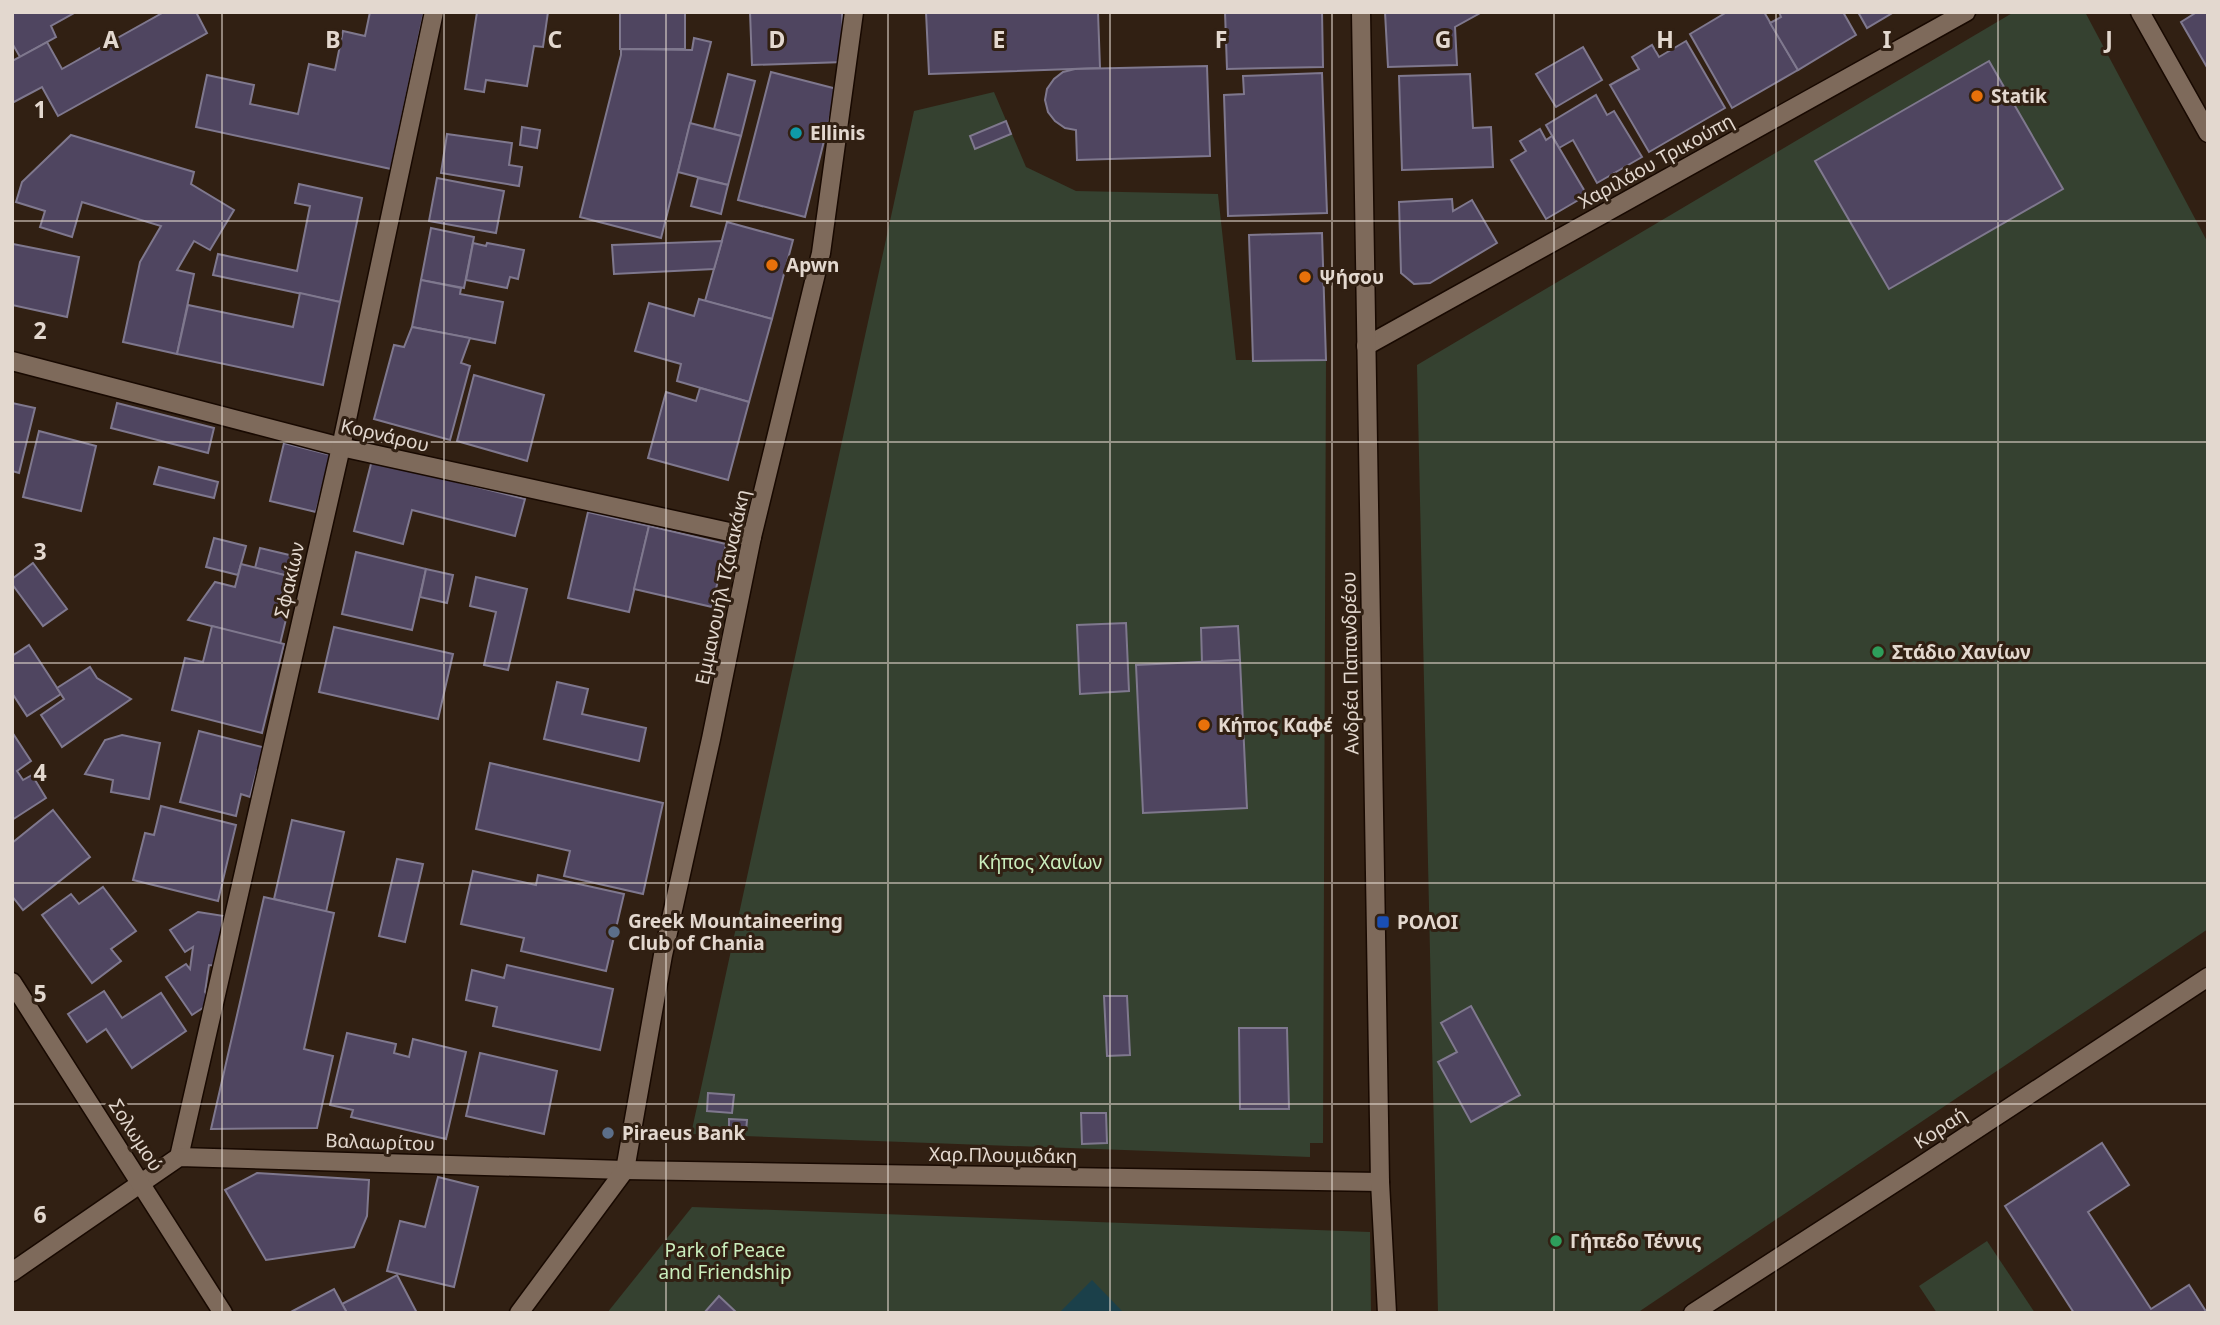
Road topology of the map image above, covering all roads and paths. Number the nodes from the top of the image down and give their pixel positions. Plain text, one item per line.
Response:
1 (434, 12) edge
2 (854, 12) edge
3 (1360, 12) edge
4 (1966, 12) edge
5 (2140, 12) edge
6 (2208, 133) edge
7 (1366, 346) junction
8 (12, 360) edge
9 (341, 447) junction
10 (752, 537) junction
11 (2208, 976) edge
12 (12, 982) edge
13 (179, 1157) junction
14 (625, 1170) junction
15 (142, 1182) junction
16 (1380, 1182) junction
17 (12, 1272) edge
18 (223, 1313) edge
19 (519, 1313) edge
20 (1387, 1313) edge
21 (1693, 1313) edge

1 - 9 street, Σφακίων
2 - 10 street, Εμμανουήλ Τζανακάκη
3 - 7 street, Ανδρέα Παπανδρέου
4 - 7 street, Χαριλάου Τρικούπη
5 - 6 street
7 - 16 street, Ανδρέα Παπανδρέου
8 - 9 street, Κορνάρου
9 - 10 street, Κορνάρου
9 - 13 street, Σφακίων
10 - 14 street, Εμμανουήλ Τζανακάκη
11 - 21 street, Κοραή
12 - 15 street, Σολωμού
13 - 14 street, Βαλαωρίτου
13 - 15 street
14 - 16 street, Χαρ.Πλουμιδάκη
14 - 19 street
15 - 17 street
15 - 18 street, Σολωμού
16 - 20 street, Ανδρέα Παπανδρέου

